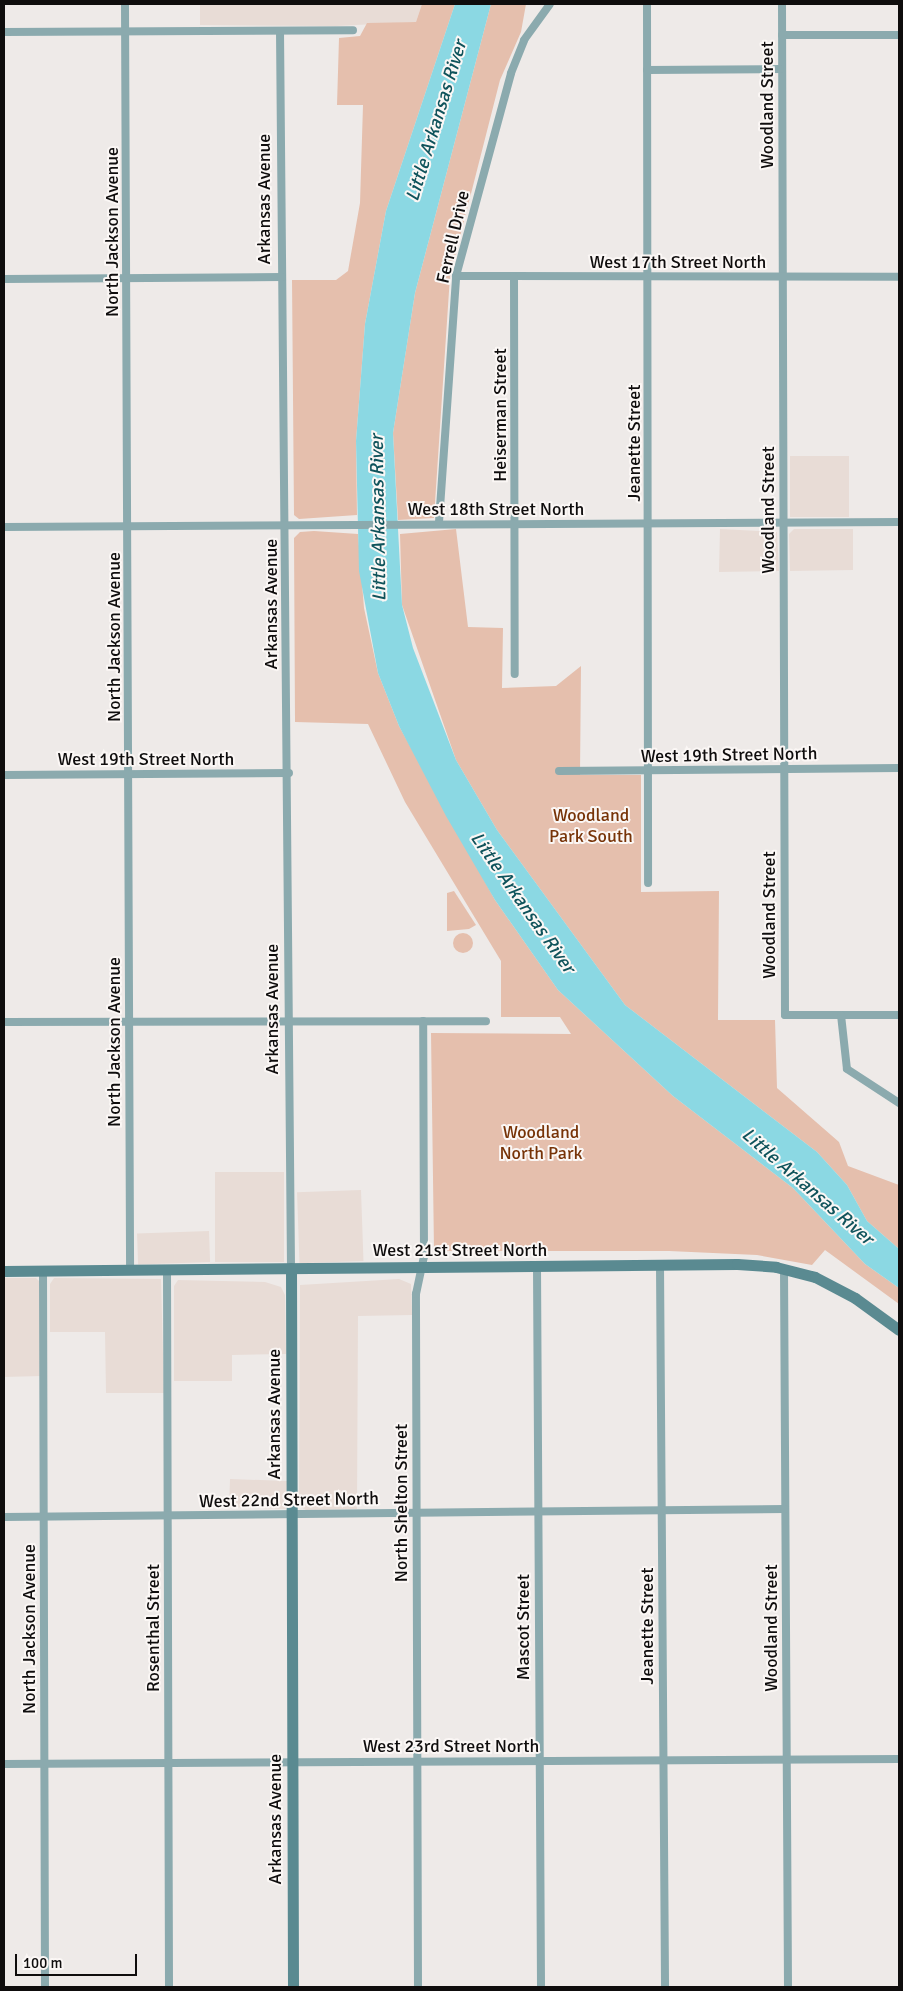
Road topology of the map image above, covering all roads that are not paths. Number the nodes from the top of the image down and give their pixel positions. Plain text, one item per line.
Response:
1 (125, 4) edge
2 (550, 4) edge
3 (647, 4) edge
4 (782, 4) edge
5 (280, 30) junction
6 (353, 30) dead end
7 (4, 32) edge
8 (125, 32) junction
9 (899, 34) edge
10 (782, 35) junction
11 (780, 69) junction
12 (647, 70) junction
13 (282, 276) junction
14 (456, 276) junction
15 (782, 276) junction
16 (514, 277) junction
17 (648, 277) junction
18 (899, 277) edge
19 (4, 279) edge
20 (127, 279) junction
21 (439, 522) junction
22 (783, 522) junction
23 (899, 522) edge
24 (649, 523) junction
25 (515, 524) junction
26 (288, 525) junction
27 (128, 526) junction
28 (4, 527) edge
29 (516, 674) dead end
30 (899, 768) edge
31 (784, 769) junction
32 (651, 771) junction
33 (559, 772) dead end
34 (289, 773) junction
35 (129, 774) junction
36 (4, 775) edge
37 (648, 883) dead end
38 (842, 1015) junction
39 (899, 1015) edge
40 (290, 1021) junction
41 (423, 1021) junction
42 (486, 1021) dead end
43 (4, 1022) edge
44 (130, 1022) junction
45 (899, 1103) edge
46 (660, 1265) junction
47 (537, 1266) junction
48 (291, 1268) junction
49 (421, 1268) junction
50 (167, 1269) junction
51 (784, 1269) junction
52 (43, 1270) junction
53 (130, 1270) junction
54 (4, 1271) edge
55 (899, 1330) edge
56 (661, 1510) junction
57 (785, 1510) junction
58 (538, 1511) junction
59 (416, 1513) junction
60 (292, 1515) junction
61 (168, 1516) junction
62 (4, 1517) edge
63 (44, 1517) junction
64 (786, 1759) junction
65 (899, 1759) edge
66 (540, 1760) junction
67 (662, 1760) junction
68 (417, 1761) junction
69 (292, 1762) junction
70 (168, 1763) junction
71 (4, 1764) edge
72 (44, 1764) junction
73 (45, 1987) edge
74 (169, 1987) edge
75 (294, 1987) edge
76 (418, 1987) edge
77 (541, 1987) edge
78 (665, 1987) edge
79 (788, 1987) edge

1 - 8 street, North Jackson Avenue
2 - 14 street, Ferrell Drive
3 - 12 street, Jeanette Street
4 - 10 street, Woodland Street
5 - 6 street
5 - 8 street
5 - 13 street, Arkansas Avenue
7 - 8 street
8 - 20 street, North Jackson Avenue
9 - 10 street
10 - 11 street, Woodland Street
11 - 12 street
11 - 15 street, Woodland Street
12 - 17 street, Jeanette Street
13 - 20 street
13 - 26 street, Arkansas Avenue
14 - 16 street, West 17th Street North
14 - 21 street, Ferrell Drive
15 - 17 street, West 17th Street North
15 - 18 street, West 17th Street North
15 - 22 street, Woodland Street
16 - 17 street, West 17th Street North
16 - 25 street, Heiserman Street
17 - 24 street, Jeanette Street
19 - 20 street
20 - 27 street, North Jackson Avenue
21 - 25 street, West 18th Street North
21 - 26 street, West 18th Street North
22 - 23 street, West 18th Street North
22 - 24 street, West 18th Street North
22 - 31 street, Woodland Street
24 - 25 street, West 18th Street North
24 - 32 street, Jeanette Street
25 - 29 street, Heiserman Street
26 - 27 street, West 18th Street North
26 - 34 street, Arkansas Avenue
27 - 28 street, West 18th Street North
27 - 35 street, North Jackson Avenue
30 - 31 street, West 19th Street North
31 - 32 street, West 19th Street North
31 - 38 street, Woodland Street
32 - 33 street, West 19th Street North
32 - 37 street, Jeanette Street
34 - 35 street, West 19th Street North
34 - 40 street, Arkansas Avenue
35 - 36 street, West 19th Street North
35 - 44 street, North Jackson Avenue
38 - 39 street
38 - 45 street
40 - 41 street
40 - 44 street
40 - 48 street, Arkansas Avenue
41 - 42 street
41 - 49 street, North Shelton Street
43 - 44 street
44 - 53 street, North Jackson Avenue
46 - 47 main road, West 21st Street North
46 - 51 main road, West 21st Street North
46 - 56 street, Jeanette Street
47 - 49 main road, West 21st Street North
47 - 58 street, Mascot Street
48 - 49 main road, West 21st Street North
48 - 50 main road, West 21st Street North
48 - 60 main road, Arkansas Avenue
49 - 59 street, North Shelton Street
50 - 53 main road, West 21st Street North
50 - 61 street, Rosenthal Street
51 - 55 main road, West 21st Street North
51 - 57 street, Woodland Street
52 - 53 main road, West 21st Street North
52 - 54 main road, West 21st Street North
52 - 63 street, North Jackson Avenue
56 - 57 street, West 22nd Street North
56 - 58 street, West 22nd Street North
56 - 67 street, Jeanette Street
57 - 64 street, Woodland Street
58 - 59 street, West 22nd Street North
58 - 66 street, Mascot Street
59 - 60 street, West 22nd Street North
59 - 68 street, North Shelton Street
60 - 61 street, West 22nd Street North
60 - 69 main road, Arkansas Avenue
61 - 63 street, West 22nd Street North
61 - 70 street, Rosenthal Street
62 - 63 street, West 22nd Street North
63 - 72 street, North Jackson Avenue
64 - 65 street, West 23rd Street North
64 - 67 street, West 23rd Street North
64 - 79 street, Woodland Street
66 - 67 street, West 23rd Street North
66 - 68 street, West 23rd Street North
66 - 77 street, Mascot Street
67 - 78 street, Jeanette Street
68 - 69 street, West 23rd Street North
68 - 76 street, North Shelton Street
69 - 70 street, West 23rd Street North
69 - 75 main road, Arkansas Avenue
70 - 72 street, West 23rd Street North
70 - 74 street, Rosenthal Street
71 - 72 street, West 23rd Street North
72 - 73 street, North Jackson Avenue

